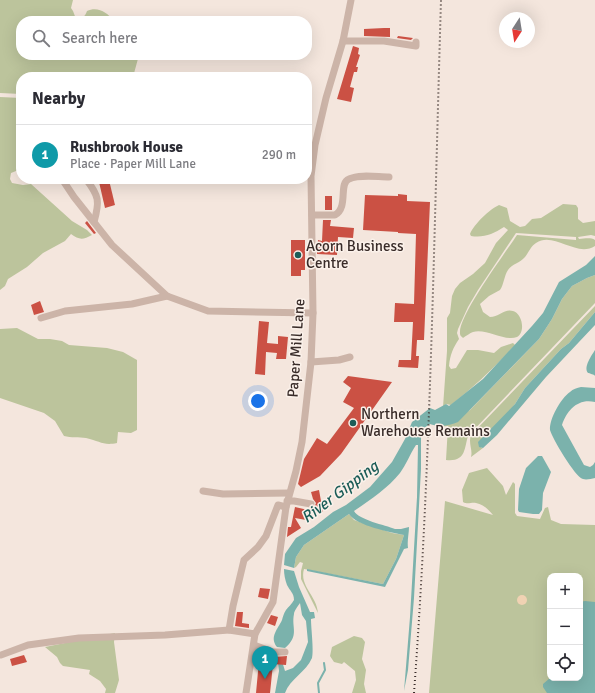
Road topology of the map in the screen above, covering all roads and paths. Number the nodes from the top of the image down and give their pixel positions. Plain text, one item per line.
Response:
1 (351, 0) edge
2 (343, 41) junction
3 (416, 42) dead end
4 (312, 168) edge
5 (389, 177) dead end
6 (65, 184) edge
7 (89, 184) edge
8 (311, 184) edge
9 (312, 215) junction
10 (94, 222) junction
11 (167, 296) junction
12 (313, 313) junction
13 (41, 318) dead end
14 (350, 356) dead end
15 (311, 362) junction
16 (203, 491) dead end
17 (289, 493) junction
18 (287, 504) junction
19 (311, 504) dead end
20 (229, 630) junction
21 (255, 634) junction
22 (254, 645) junction
23 (285, 652) dead end
24 (1, 655) dead end
25 (246, 693) edge

1 - 2 street, Paper Mill Lane
2 - 3 street
2 - 4 street, Paper Mill Lane
5 - 9 street
6 - 10 street
7 - 10 street
8 - 9 street, Paper Mill Lane
9 - 12 street, Paper Mill Lane
10 - 11 street
11 - 12 street
11 - 13 street
12 - 15 street, Paper Mill Lane
14 - 15 street
15 - 17 street, Paper Mill Lane
16 - 17 street
17 - 18 street, Paper Mill Lane
18 - 19 street
18 - 20 street
18 - 21 street, Paper Mill Lane
20 - 21 street
20 - 24 street
21 - 22 street, Paper Mill Lane
22 - 23 street
22 - 25 street, Paper Mill Lane

